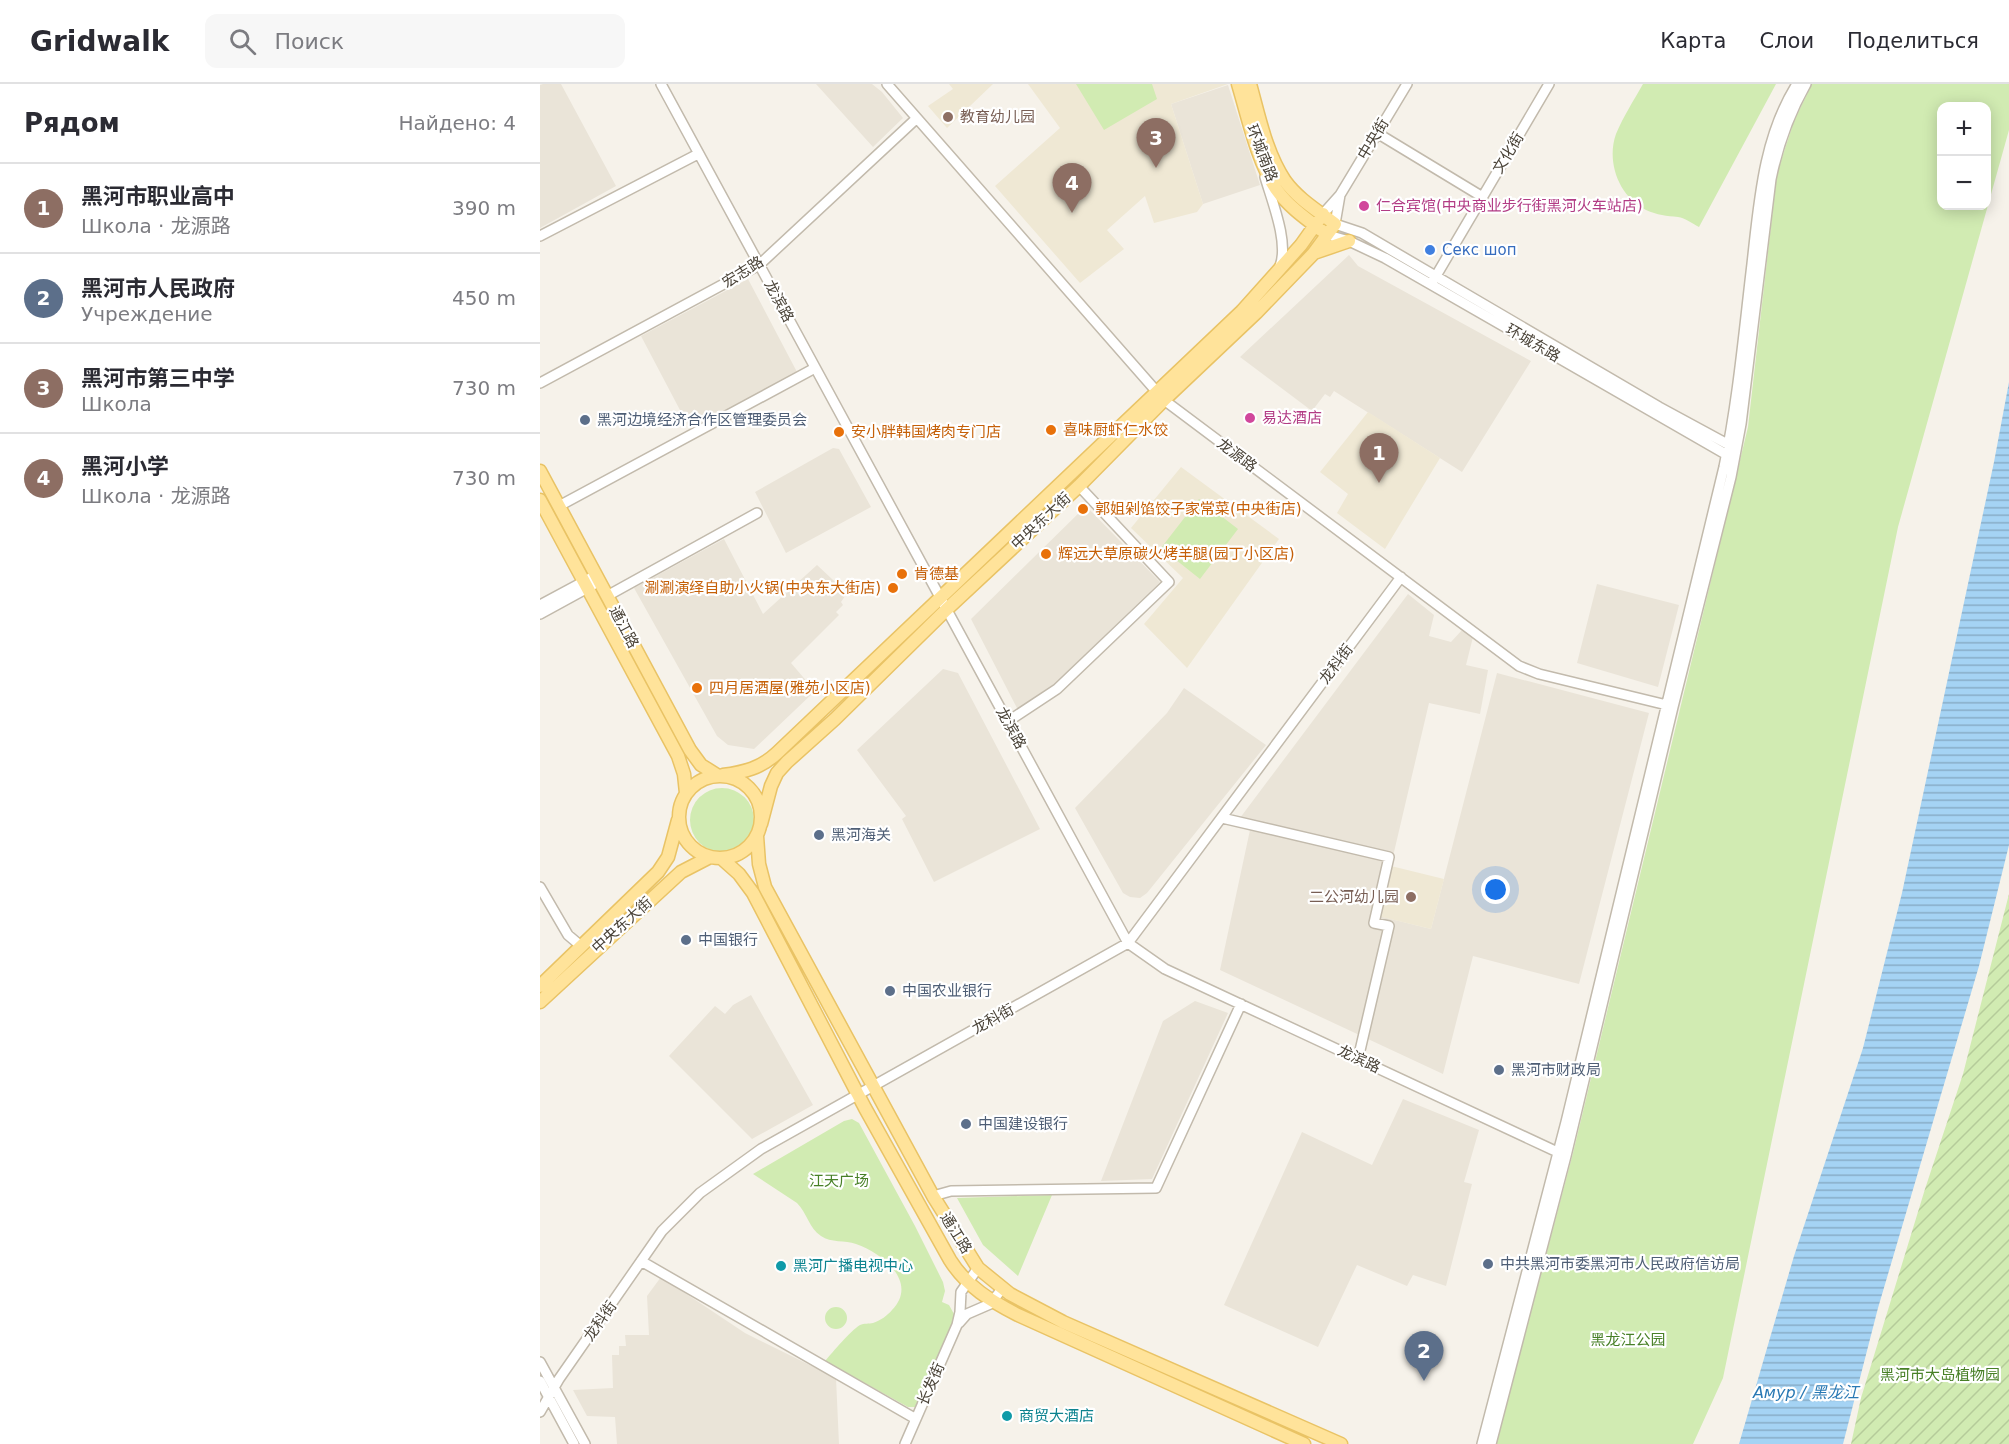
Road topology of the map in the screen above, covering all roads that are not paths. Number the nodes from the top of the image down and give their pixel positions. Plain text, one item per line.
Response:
1 (661, 84) edge
2 (887, 84) edge
3 (1238, 84) edge
4 (1250, 84) edge
5 (1407, 84) edge
6 (1549, 84) edge
7 (1797, 84) edge
8 (1806, 84) edge
9 (917, 118) junction
10 (1377, 133) junction
11 (1256, 143) junction
12 (698, 154) junction
13 (1340, 195) junction
14 (1481, 196) junction
15 (1319, 220) junction
16 (1335, 224) junction
17 (1328, 235) junction
18 (540, 236) edge
19 (1349, 241) junction
20 (1313, 254) junction
21 (759, 265) junction
22 (1276, 273) junction
23 (1433, 280) junction
24 (815, 368) junction
25 (540, 384) edge
26 (1161, 396) junction
27 (1732, 446) junction
28 (1730, 456) junction
29 (540, 471) edge
30 (1079, 486) junction
31 (540, 500) edge
32 (559, 506) junction
33 (757, 513) dead end
34 (1401, 577) junction
35 (597, 578) junction
36 (586, 585) junction
37 (607, 596) junction
38 (540, 604) edge
39 (943, 604) junction
40 (540, 614) edge
41 (1669, 706) junction
42 (1007, 722) junction
43 (720, 775) junction
44 (686, 793) junction
45 (679, 813) junction
46 (1222, 818) junction
47 (759, 830) junction
48 (716, 858) junction
49 (540, 887) edge
50 (1128, 943) junction
51 (581, 946) junction
52 (540, 986) edge
53 (540, 1002) edge
54 (1241, 1005) junction
55 (1358, 1059) junction
56 (873, 1087) junction
57 (858, 1095) junction
58 (1562, 1154) junction
59 (933, 1196) junction
60 (641, 1261) junction
61 (978, 1268) junction
62 (968, 1281) junction
63 (1002, 1289) junction
64 (992, 1302) junction
65 (957, 1325) junction
66 (540, 1362) edge
67 (540, 1381) edge
68 (551, 1393) junction
69 (540, 1412) edge
70 (916, 1419) junction
71 (574, 1444) edge
72 (585, 1444) edge
73 (905, 1444) edge
74 (1304, 1444) edge
75 (1341, 1444) edge
76 (1482, 1444) edge
77 (1491, 1444) edge

1 - 12 street, 龙滨路
2 - 9 street, 龙源路
3 - 11 main road, 环城南路
4 - 15 main road, 环城南路
5 - 10 street, 中央街
6 - 14 street, 文化街
7 - 27 street
8 - 27 street
9 - 21 street, 宏志路
9 - 26 street, 龙源路
10 - 13 street, 中央街
10 - 14 street
11 - 15 main road, 环城南路
11 - 22 street
12 - 18 street
12 - 21 street, 龙滨路
13 - 15 street
13 - 16 street
14 - 23 street, 文化街
15 - 16 main road, 环城南路
15 - 17 main road, 环城南路
15 - 22 main road, 中央东大街
16 - 17 main road, 中央东大街
16 - 23 street, 环城东路
17 - 19 street, 环城东路
17 - 20 main road, 中央东大街
19 - 20 main road
19 - 23 street, 环城东路
20 - 26 main road, 中央东大街
21 - 24 street, 龙滨路
21 - 25 street, 宏志路
22 - 26 main road, 中央东大街
23 - 27 street, 环城东路
23 - 28 street, 环城东路
24 - 32 street
24 - 39 street, 龙滨路
26 - 30 main road, 中央东大街
26 - 34 street, 龙源路
26 - 39 main road, 中央东大街
27 - 28 street
28 - 41 street
29 - 32 main road, 通江路
30 - 39 main road, 中央东大街
30 - 42 street
31 - 36 main road, 通江路
32 - 35 main road, 通江路
33 - 37 street
34 - 41 street, 龙源路
34 - 46 street, 龙科街
35 - 36 street
35 - 37 main road, 通江路
36 - 38 street
36 - 40 street
36 - 44 main road, 通江路
37 - 43 main road, 通江路
39 - 42 street, 龙滨路
39 - 43 main road, 中央东大街
39 - 47 main road, 中央东大街
41 - 58 street
42 - 50 street, 龙滨路
43 - 44 main road
43 - 47 main road
44 - 45 main road
45 - 48 main road
45 - 51 main road
46 - 50 street, 龙科街
46 - 55 street
47 - 48 main road
47 - 56 main road, 通江路
48 - 53 main road, 中央东大街
48 - 57 main road, 通江路
49 - 51 street
50 - 54 street, 龙滨路
50 - 56 street, 龙科街
51 - 52 main road
54 - 55 street, 龙滨路
54 - 59 street
55 - 58 street, 龙滨路
56 - 57 street, 龙科街
56 - 59 main road, 通江路
57 - 60 street, 龙科街
57 - 62 main road, 通江路
58 - 76 street
58 - 77 street
59 - 61 main road, 通江路
60 - 68 street, 龙科街
60 - 70 street
61 - 62 street, 长发街
61 - 63 main road, 通江路
62 - 64 main road, 通江路
62 - 65 street, 长发街
63 - 64 street, 长发街
63 - 75 main road, 通江路
64 - 65 street, 长发街
64 - 74 main road, 通江路
65 - 70 street, 长发街
66 - 68 street
67 - 68 street
68 - 69 street, 龙科街
68 - 71 street
68 - 72 street
70 - 73 street, 长发街

